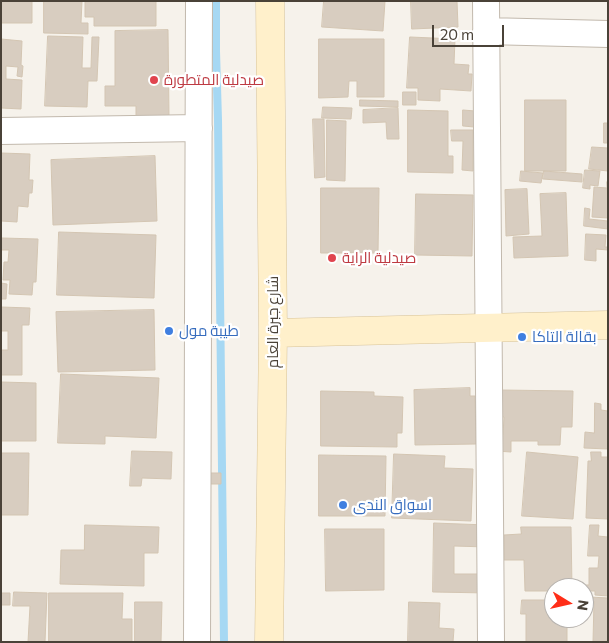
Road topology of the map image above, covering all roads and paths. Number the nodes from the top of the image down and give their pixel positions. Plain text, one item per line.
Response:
1 (199, 1) edge
2 (270, 1) edge
3 (486, 1) edge
4 (486, 31) junction
5 (608, 34) edge
6 (199, 128) junction
7 (1, 130) edge
8 (608, 325) edge
9 (489, 328) junction
10 (273, 333) junction
11 (197, 642) edge
12 (270, 642) edge
13 (491, 642) edge

1 - 6 street
2 - 10 main road, شارع جبرة العام
3 - 4 street
4 - 5 street
4 - 9 street
6 - 7 street
6 - 11 street
8 - 9 main road
9 - 10 main road
9 - 13 street
10 - 12 main road, شارع جبرة العام

